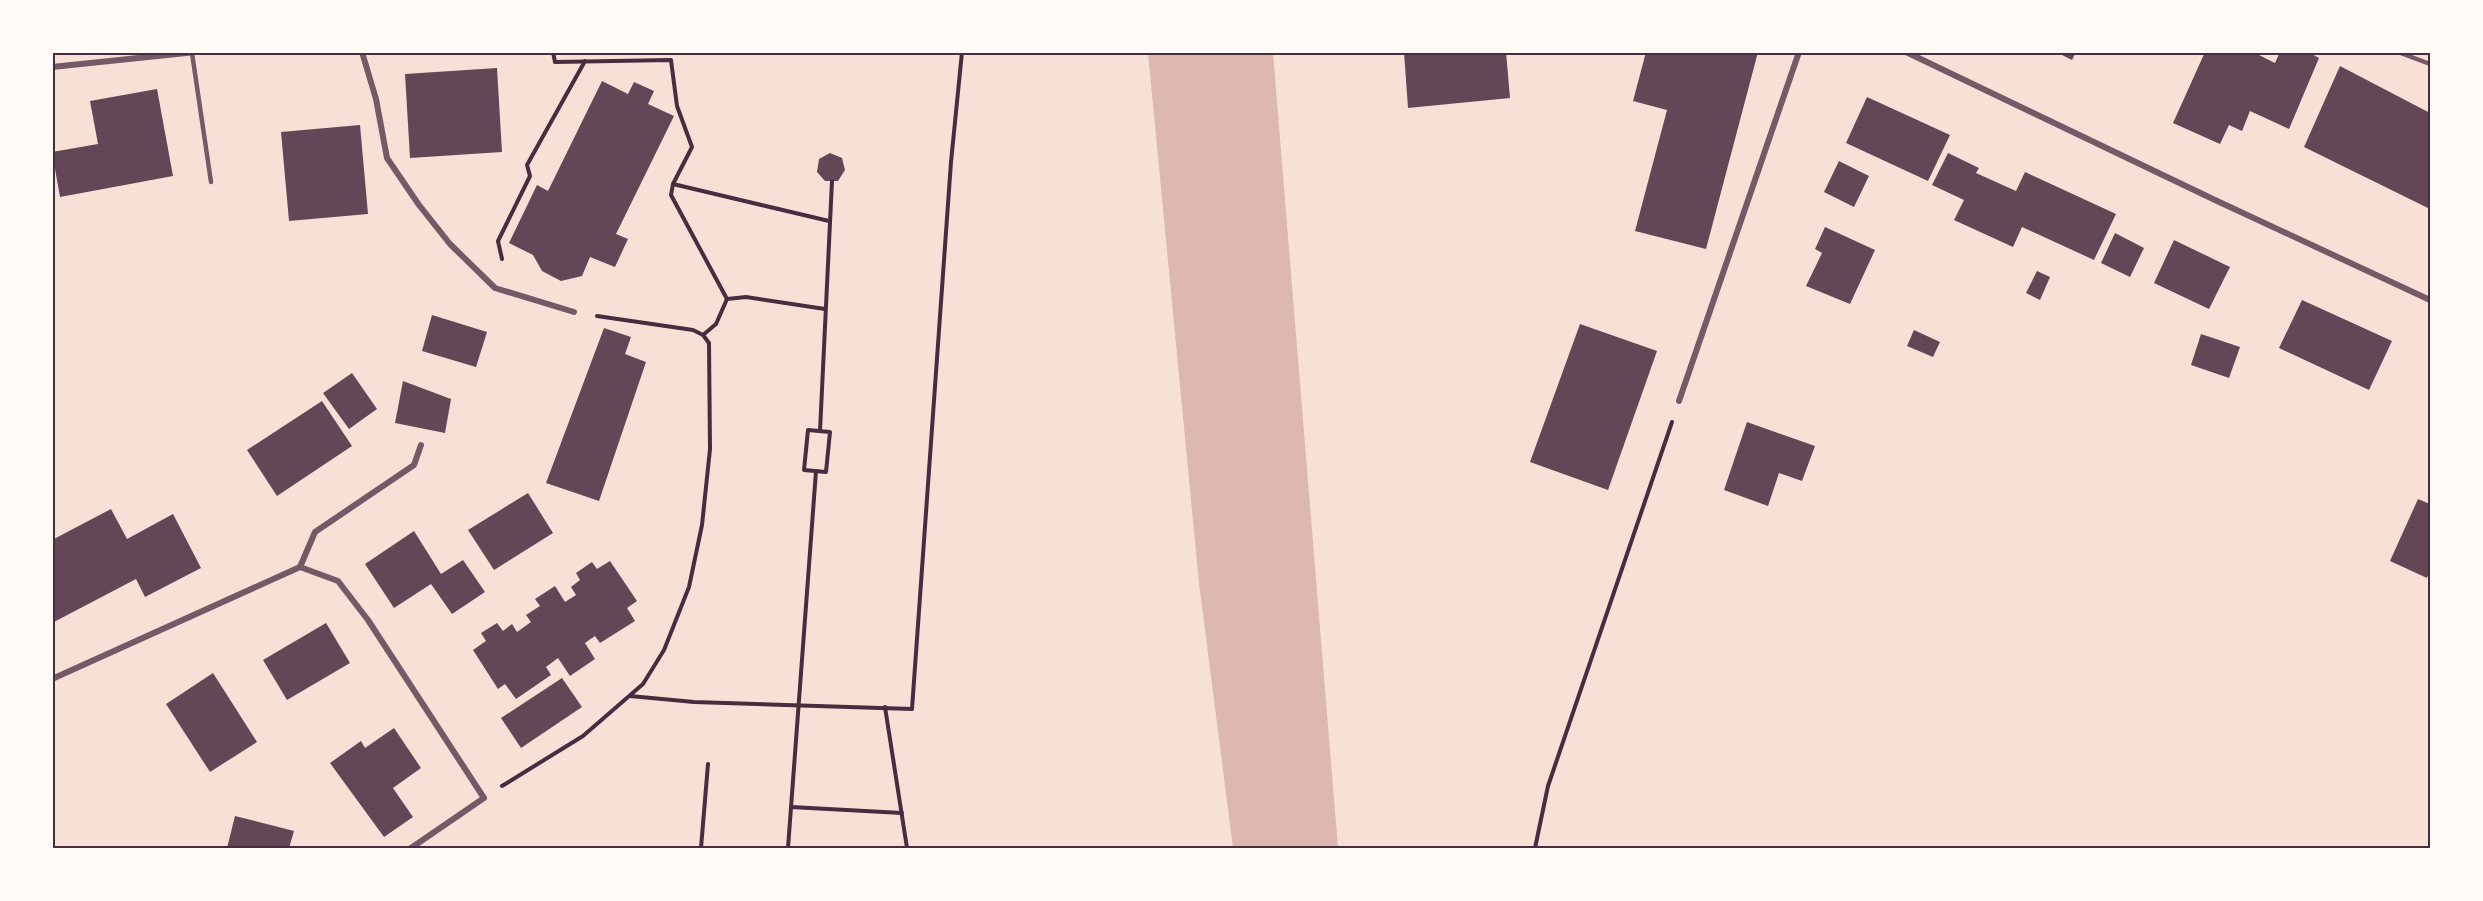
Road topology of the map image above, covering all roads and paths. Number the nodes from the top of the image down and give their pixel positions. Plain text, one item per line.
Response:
1 (362, 52) edge
2 (553, 52) edge
3 (962, 52) edge
4 (1799, 52) edge
5 (1906, 52) edge
6 (2398, 52) edge
7 (194, 53) edge
8 (585, 62) junction
9 (2430, 64) edge
10 (52, 67) edge
11 (832, 181) dead end
12 (211, 182) dead end
13 (673, 184) junction
14 (829, 221) junction
15 (505, 264) dead end
16 (727, 299) junction
17 (2430, 300) edge
18 (825, 309) junction
19 (574, 312) joint
20 (704, 335) junction
21 (1679, 401) joint
22 (820, 431) junction
23 (421, 445) dead end
24 (816, 471) junction
25 (300, 567) junction
26 (52, 679) edge
27 (630, 696) junction
28 (799, 704) junction
29 (885, 707) junction
30 (708, 764) dead end
31 (484, 798) junction
32 (791, 807) junction
33 (902, 813) junction
34 (411, 849) edge
35 (701, 849) edge
36 (788, 849) edge
37 (907, 849) edge
38 (1534, 849) edge

1 - 19 street
2 - 8 path
3 - 29 path
4 - 21 street
5 - 17 street
6 - 9 lane
7 - 10 street
7 - 12 lane
8 - 13 path
8 - 15 path
11 - 14 path
13 - 14 path
13 - 16 path
14 - 18 path
16 - 18 path
16 - 20 path
18 - 22 path
19 - 20 path
20 - 27 path
21 - 38 path
22 - 24 path
22 - 24 path
23 - 25 street
24 - 28 path
25 - 26 street
25 - 31 street
27 - 28 path
27 - 31 path
28 - 29 path
28 - 32 path
29 - 33 path
30 - 35 path
31 - 34 street
32 - 33 path
32 - 36 path
33 - 37 path

